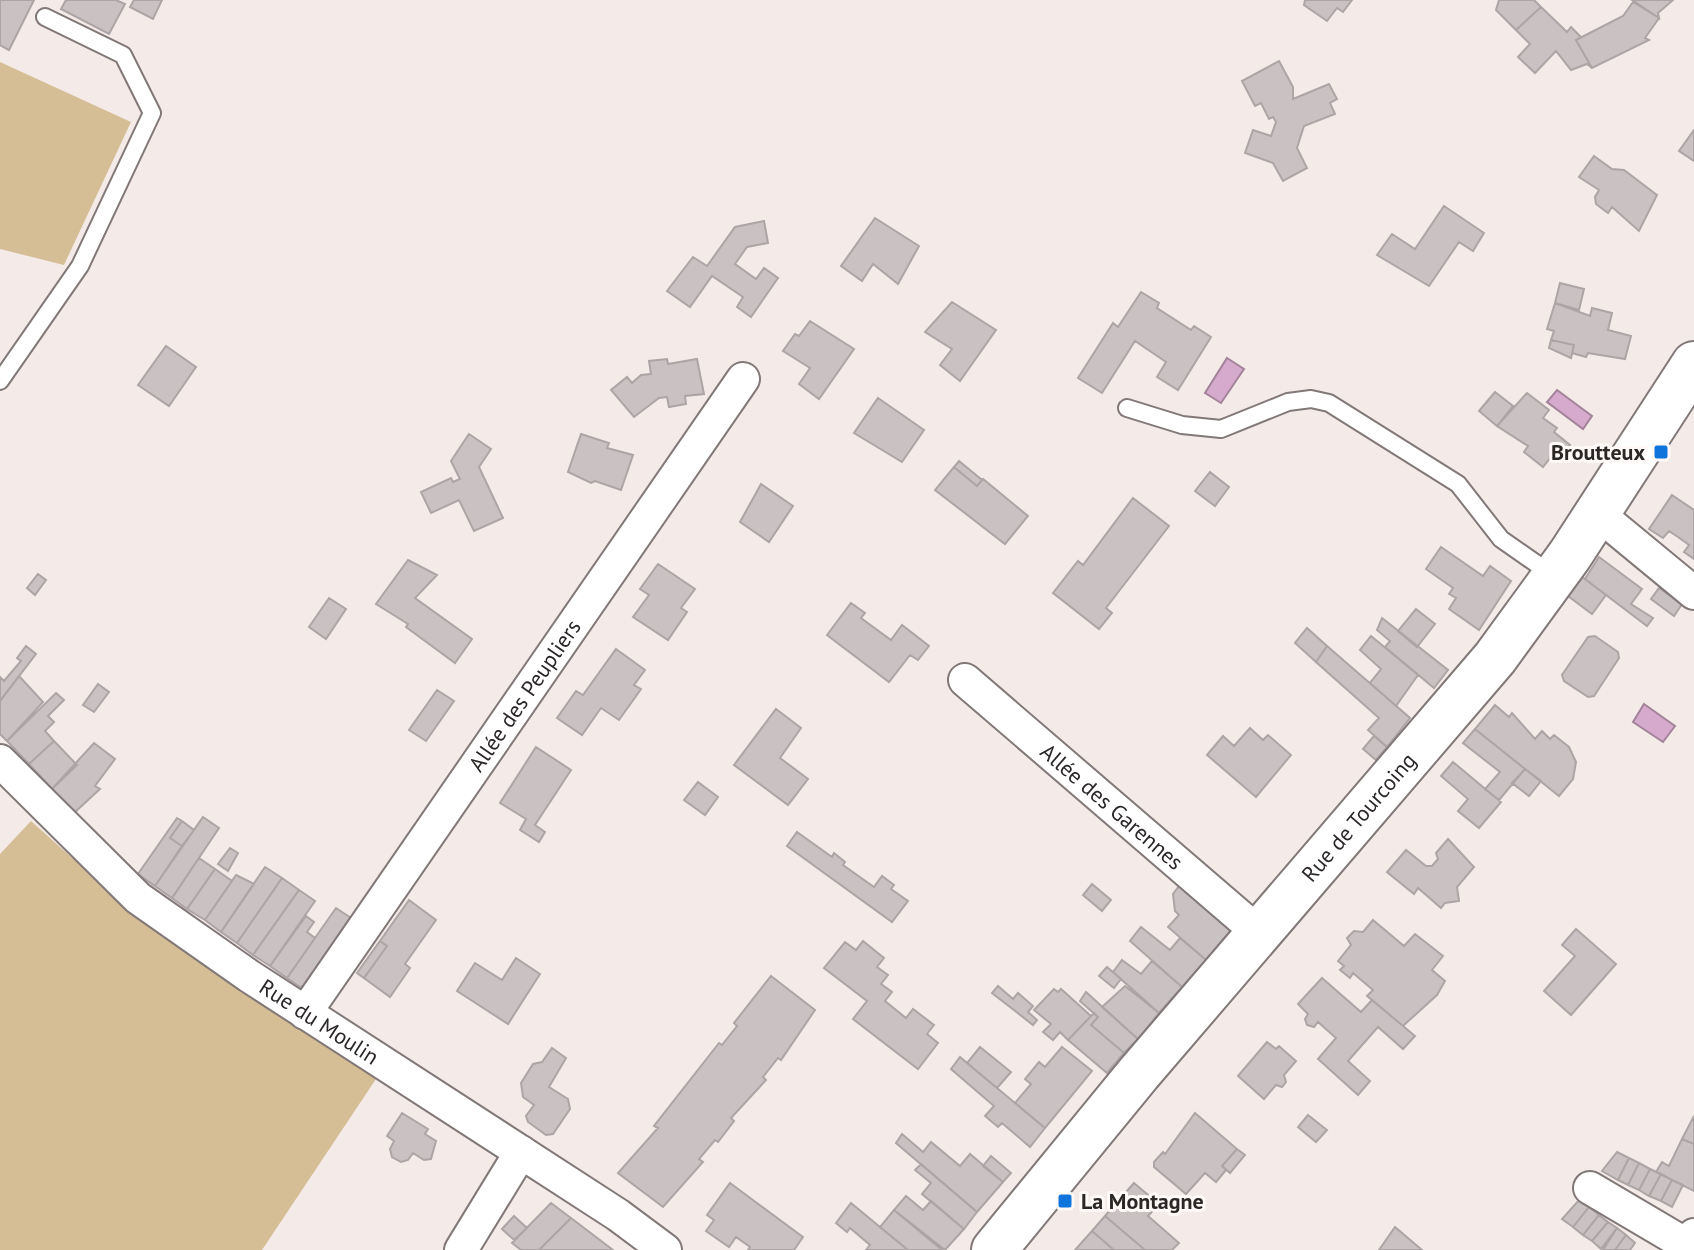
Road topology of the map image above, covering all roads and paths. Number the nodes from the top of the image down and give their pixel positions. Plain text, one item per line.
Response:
1 (45, 17) dead end
2 (1694, 364) edge
3 (743, 379) dead end
4 (0, 381) edge
5 (1127, 408) dead end
6 (1597, 513) junction
7 (1556, 576) junction
8 (1694, 593) edge
9 (965, 680) dead end
10 (0, 761) edge
11 (1259, 933) junction
12 (305, 1013) junction
13 (521, 1152) junction
14 (1590, 1188) dead end
15 (1694, 1235) edge
16 (461, 1250) edge
17 (665, 1250) edge
18 (994, 1250) edge

1 - 4 lane
2 - 6 main road, Rue de Tourcoing
3 - 12 street, Allée des Peupliers
5 - 7 lane
6 - 7 main road, Rue de Tourcoing
6 - 8 street
7 - 11 main road, Rue de Tourcoing
9 - 11 street, Allée des Garennes
10 - 12 street, Rue du Moulin
11 - 18 main road, Rue de Tourcoing
12 - 13 street, Rue du Moulin
13 - 16 street
13 - 17 street, Rue du Moulin
14 - 15 street

